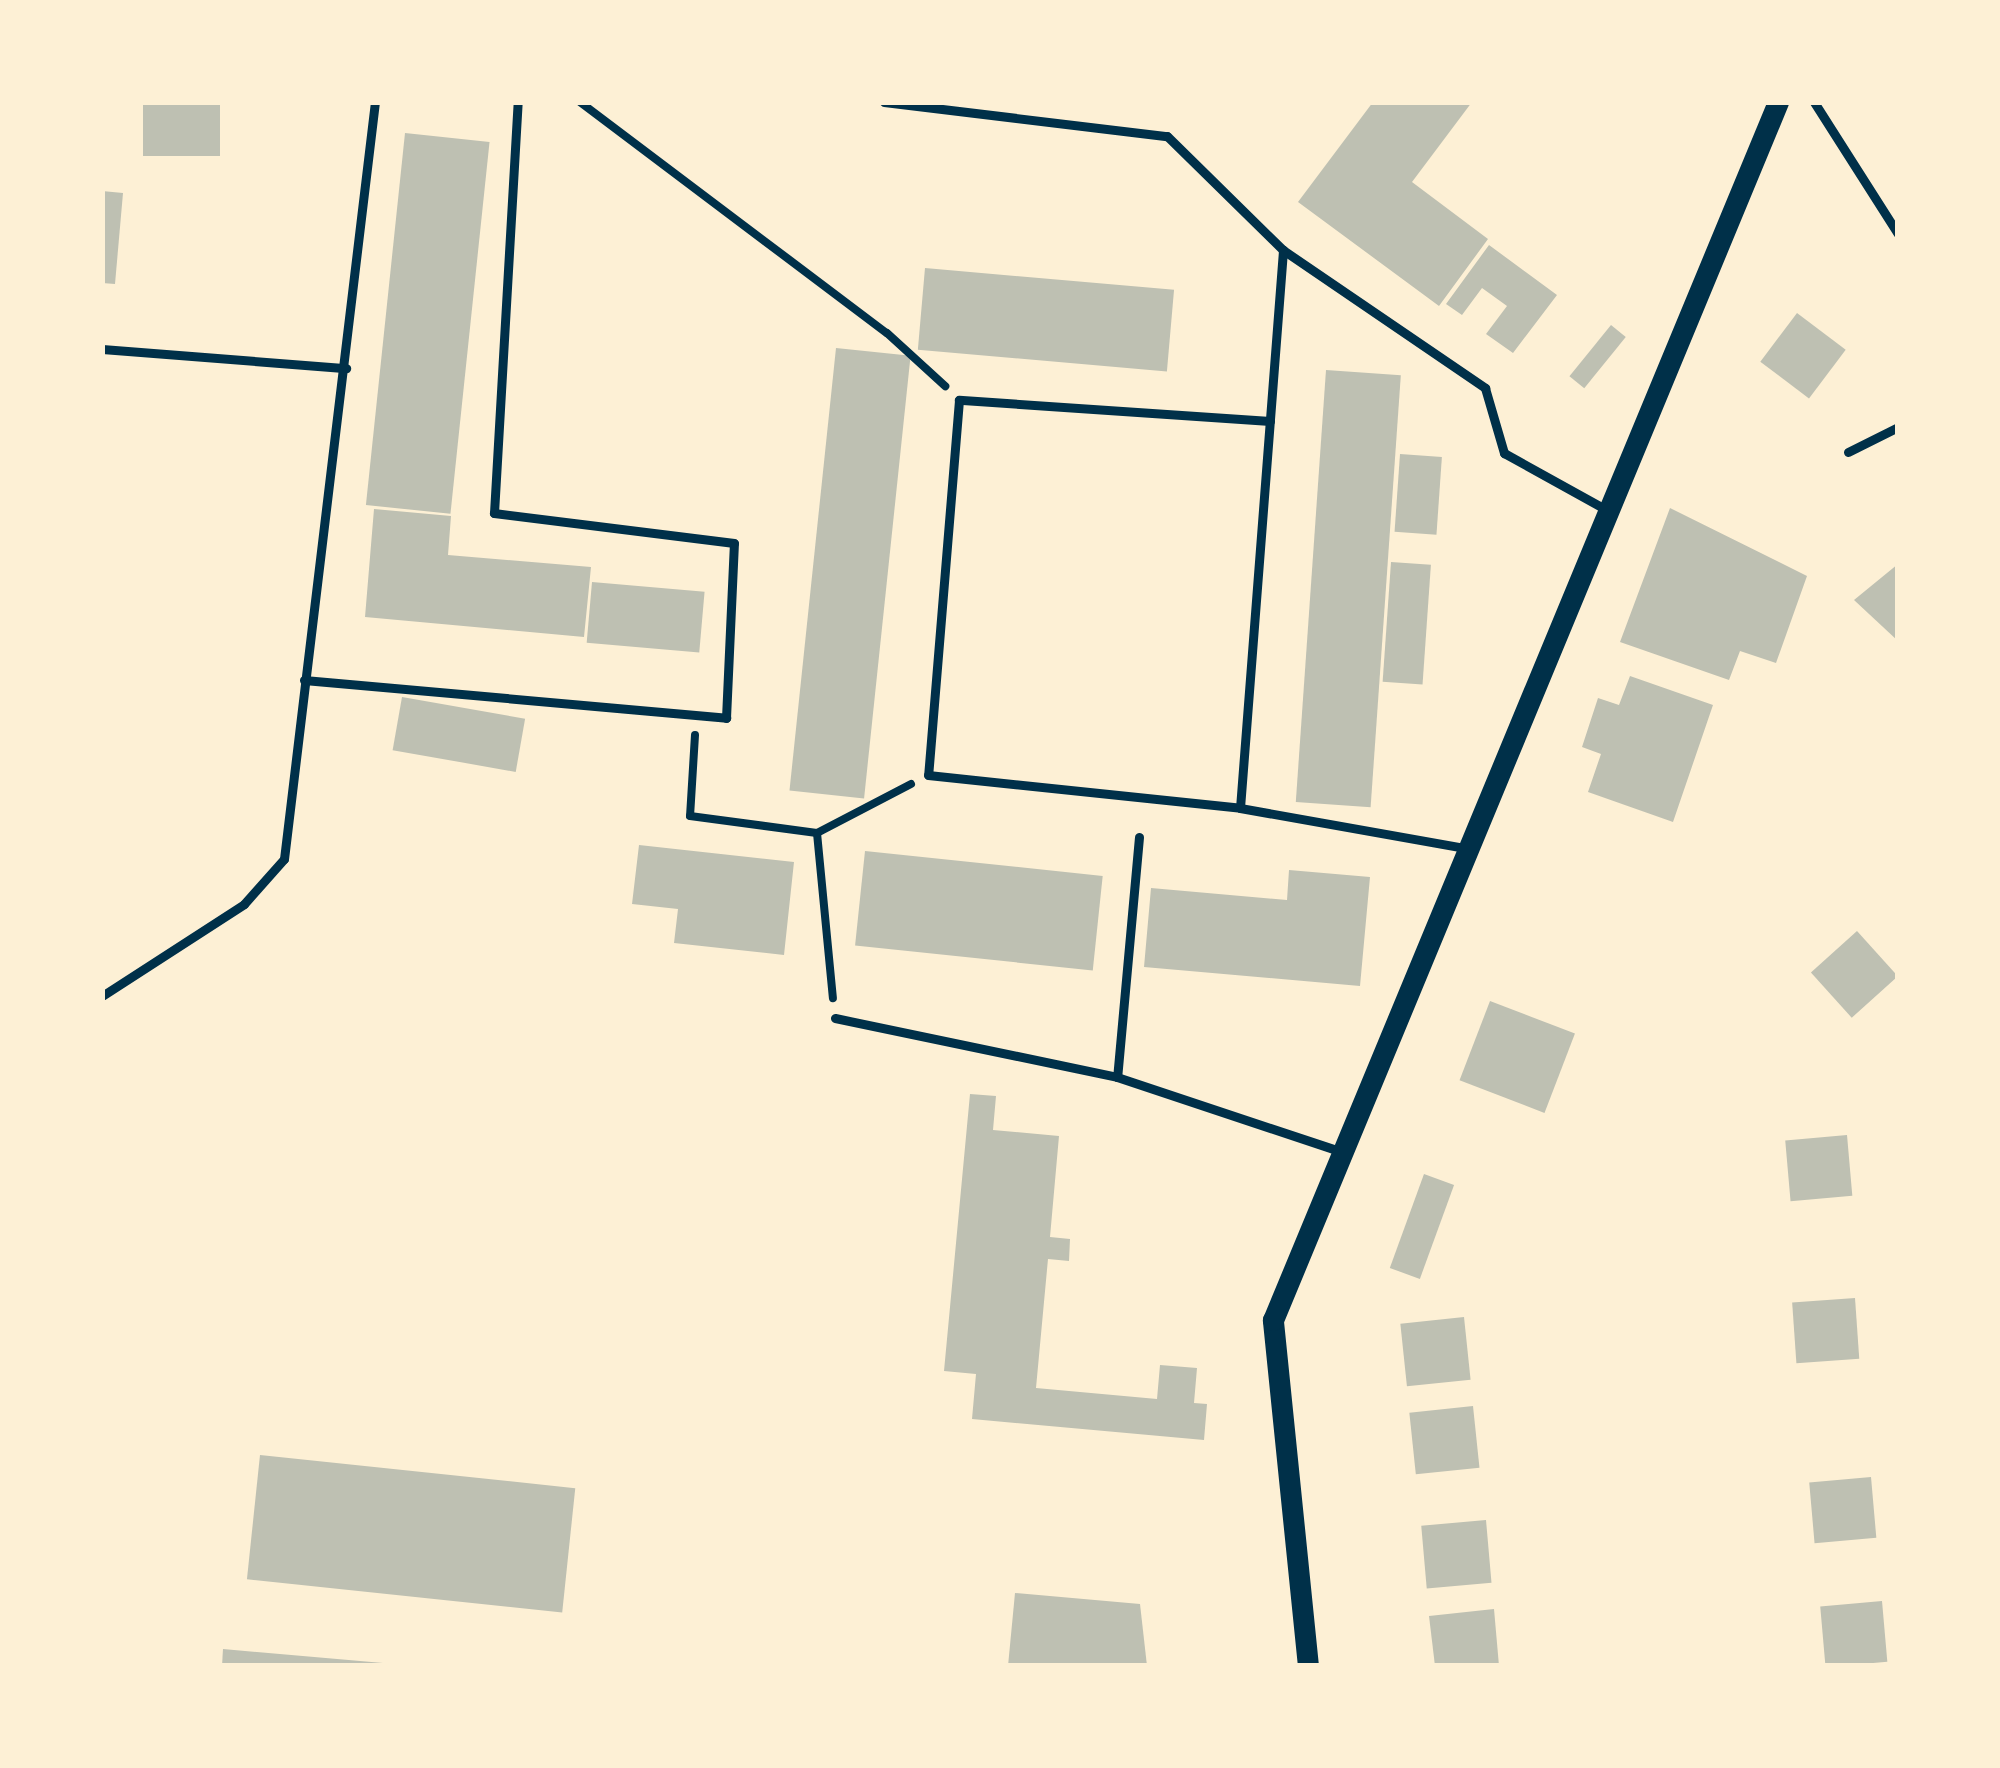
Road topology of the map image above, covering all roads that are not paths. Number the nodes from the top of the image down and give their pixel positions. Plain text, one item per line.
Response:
1 (375, 102) edge
2 (518, 102) edge
3 (884, 102) edge
4 (1778, 102) edge
5 (1814, 102) edge
6 (1898, 234) edge
7 (1283, 250) junction
8 (102, 349) edge
9 (346, 368) junction
10 (1270, 421) junction
11 (1898, 427) edge
12 (1849, 452) dead end
13 (1608, 510) junction
14 (304, 680) junction
15 (1240, 808) junction
16 (1139, 837) dead end
17 (1468, 848) junction
18 (102, 996) edge
19 (835, 1018) road end
20 (1117, 1077) junction
21 (1342, 1151) junction
22 (1308, 1666) edge

1 - 9 lane
2 - 14 lane
3 - 7 lane
4 - 13 street
5 - 6 lane
7 - 10 lane
7 - 13 lane
8 - 9 lane
9 - 14 lane
10 - 15 lane
10 - 15 lane
11 - 12 lane
13 - 17 street
14 - 18 lane
15 - 17 lane
16 - 20 lane
17 - 21 street
19 - 20 lane
20 - 21 lane
21 - 22 street

